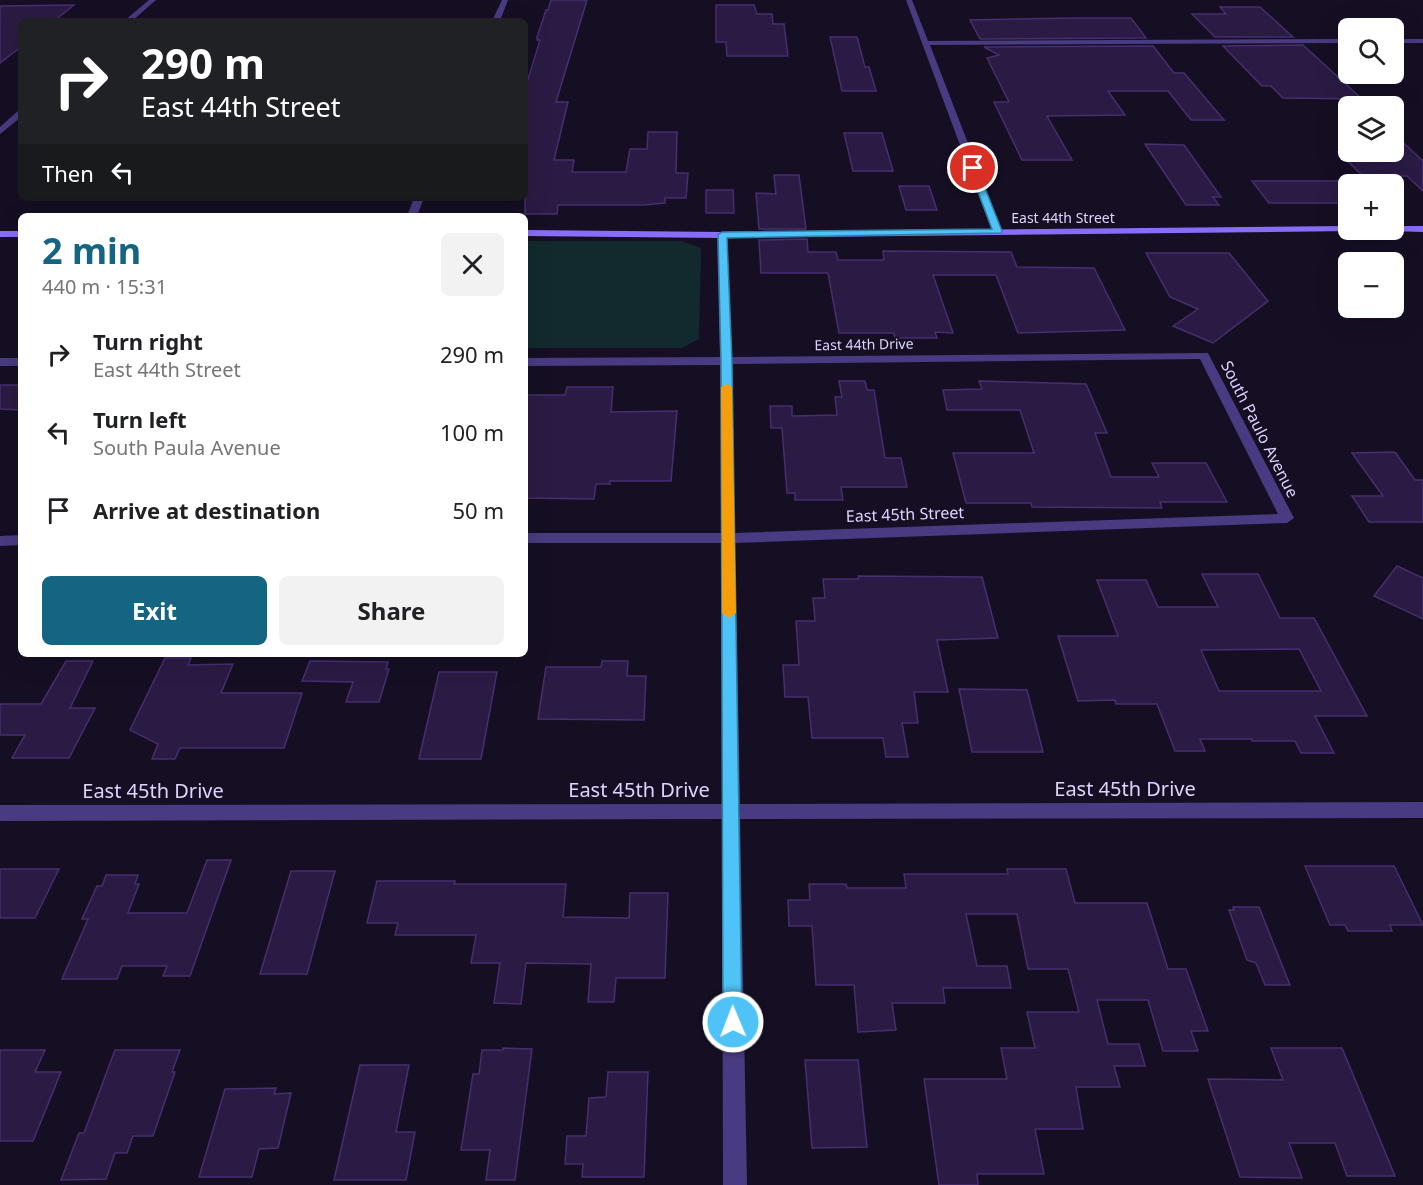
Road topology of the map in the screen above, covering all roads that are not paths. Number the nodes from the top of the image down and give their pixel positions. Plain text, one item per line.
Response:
1 (153, 0) edge
2 (505, 0) edge
3 (909, 0) edge
4 (132, 18) edge
5 (497, 18) edge
6 (1338, 41) edge
7 (1404, 41) edge
8 (1423, 41) edge
9 (925, 43) junction
10 (18, 116) edge
11 (0, 131) edge
12 (1338, 229) edge
13 (1404, 229) edge
14 (1423, 229) edge
15 (997, 231) junction
16 (528, 233) edge
17 (0, 234) edge
18 (18, 234) edge
19 (722, 235) junction
20 (1203, 355) joint
21 (0, 362) edge
22 (18, 362) edge
23 (528, 362) edge
24 (726, 362) junction
25 (1287, 518) joint
26 (528, 538) edge
27 (729, 538) junction
28 (18, 540) edge
29 (0, 541) edge
30 (1423, 810) edge
31 (730, 812) junction
32 (0, 813) edge
33 (735, 1185) edge

1 - 4 street
2 - 5 street
3 - 9 street
6 - 9 street
7 - 8 street
9 - 15 street
10 - 11 street
12 - 15 street, East 44th Street
13 - 14 street
15 - 19 street, East 44th Street
16 - 19 street, East 44th Street
17 - 18 street
19 - 24 street
20 - 24 street, East 44th Drive
20 - 25 street, South Paulo Avenue
21 - 22 street
23 - 24 street, East 44th Drive
24 - 27 street
25 - 27 street, East 45th Street
26 - 27 street, East 45th Street
27 - 31 street
28 - 29 street
30 - 31 street, East 45th Drive
31 - 32 street, East 45th Drive
31 - 33 street

